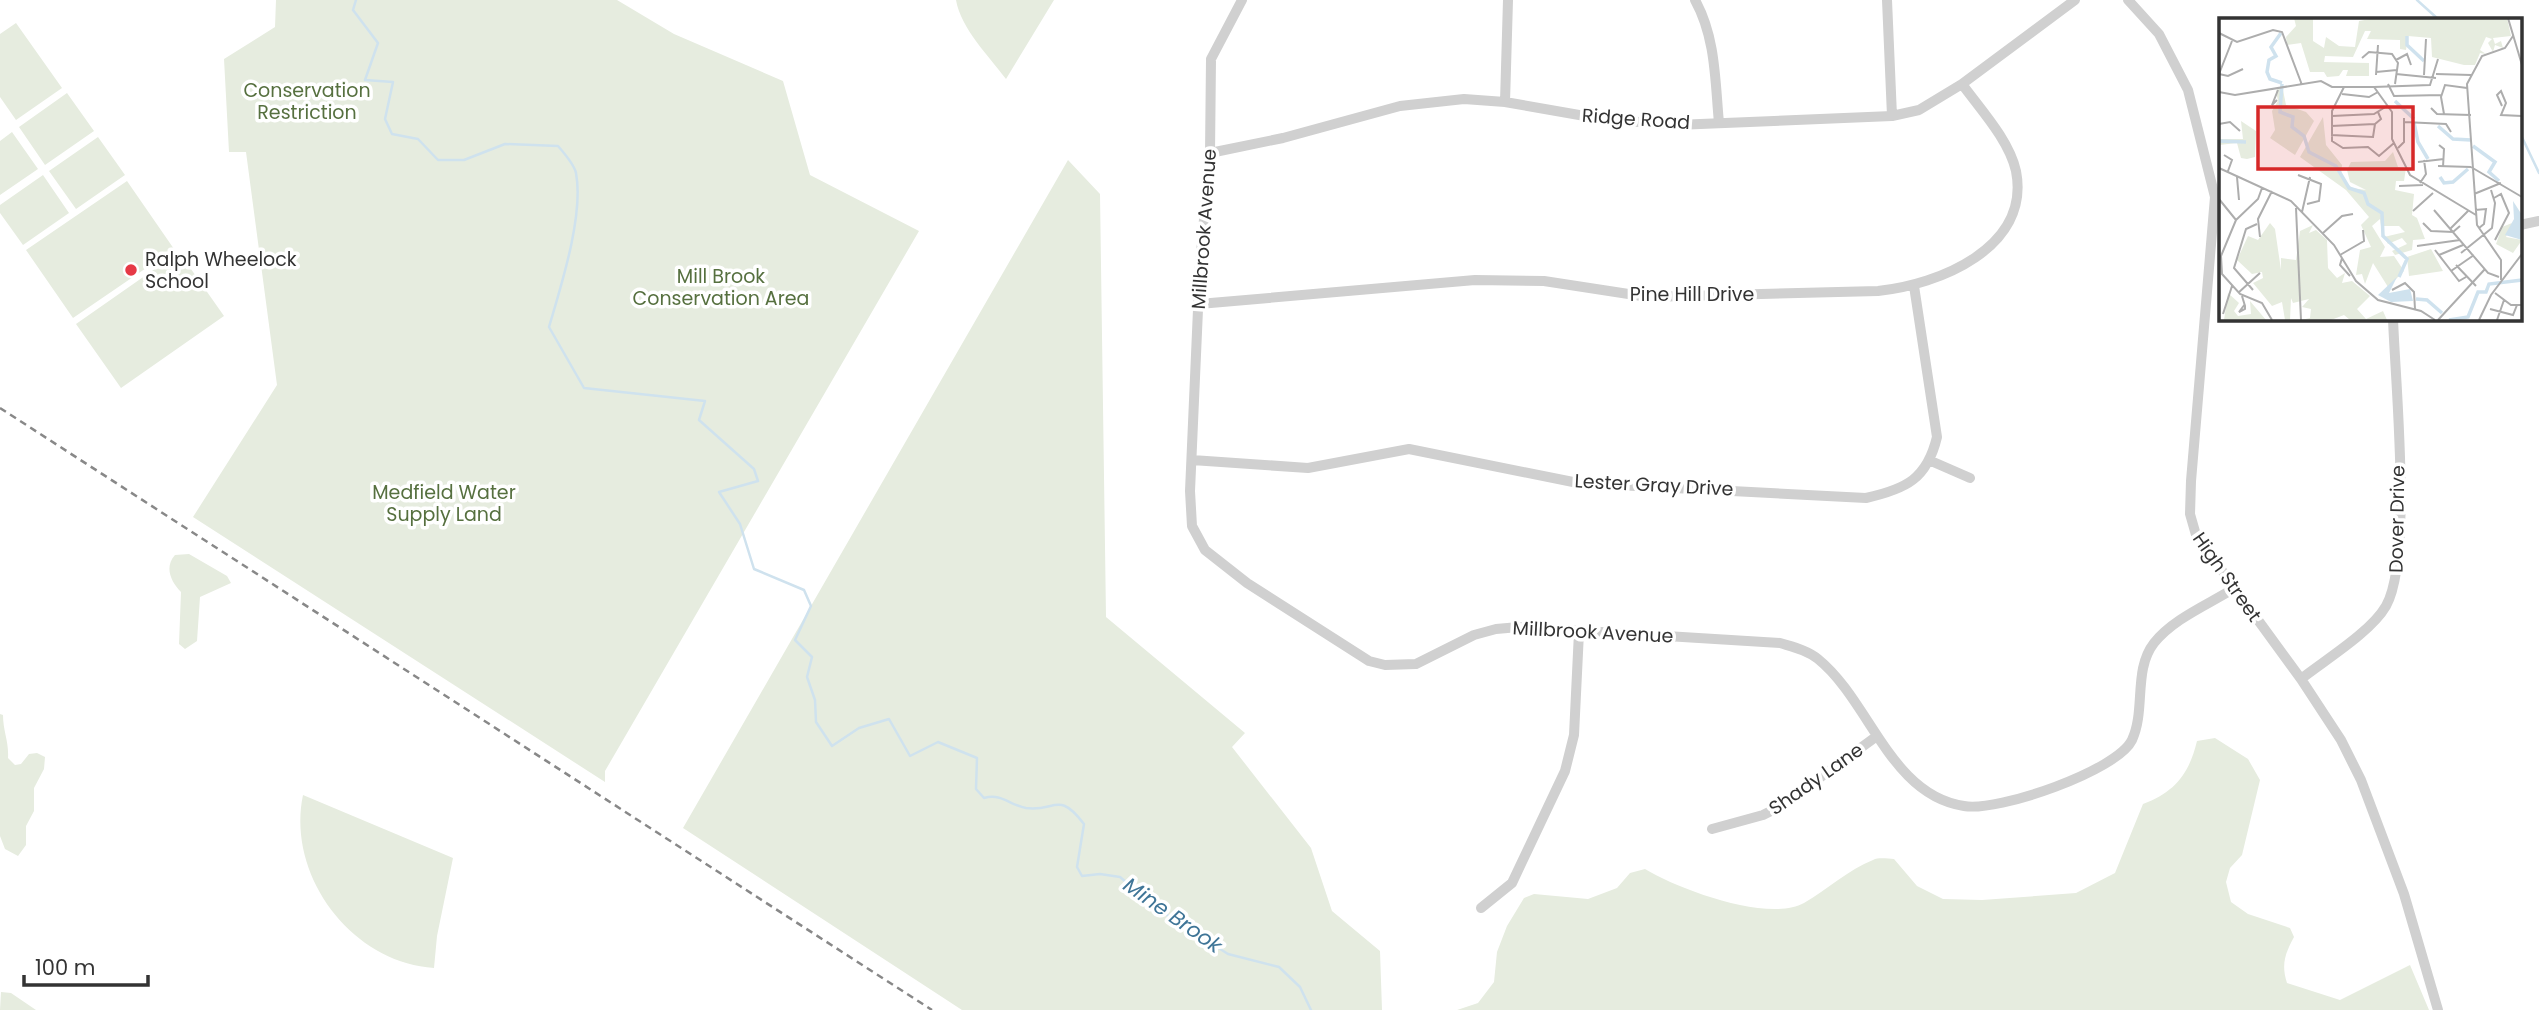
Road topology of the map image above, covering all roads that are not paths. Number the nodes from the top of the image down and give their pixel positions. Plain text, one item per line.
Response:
1 (1242, 0) edge
2 (1508, 0) edge
3 (1695, 0) edge
4 (1887, 0) edge
5 (2076, 0) edge
6 (2128, 0) edge
7 (1962, 84) junction
8 (1505, 102) junction
9 (1892, 116) junction
10 (1719, 123) junction
11 (1210, 153) junction
12 (1914, 286) junction
13 (1199, 304) junction
14 (2393, 320) edge
15 (1192, 460) junction
16 (1931, 461) junction
17 (1970, 478) dead end
18 (2233, 589) junction
19 (1579, 632) junction
20 (2301, 679) junction
21 (1877, 736) junction
22 (1713, 829) dead end
23 (1481, 908) dead end
24 (2438, 1010) edge

1 - 11 street, Millbrook Avenue
2 - 8 street
3 - 10 street
4 - 9 street
5 - 7 street, Ridge Road
6 - 18 street, High Street
7 - 9 street, Ridge Road
7 - 12 street, Pine Hill Drive
8 - 10 street, Ridge Road
8 - 11 street, Ridge Road
9 - 10 street, Ridge Road
11 - 13 street, Millbrook Avenue
12 - 13 street, Pine Hill Drive
12 - 16 street
13 - 15 street, Millbrook Avenue
14 - 20 street, Dover Drive
15 - 16 street, Lester Gray Drive
15 - 19 street, Millbrook Avenue
16 - 17 street
18 - 20 street, High Street
18 - 21 street, Millbrook Avenue
19 - 21 street, Millbrook Avenue
19 - 23 street
20 - 24 street, High Street
21 - 22 street, Shady Lane

